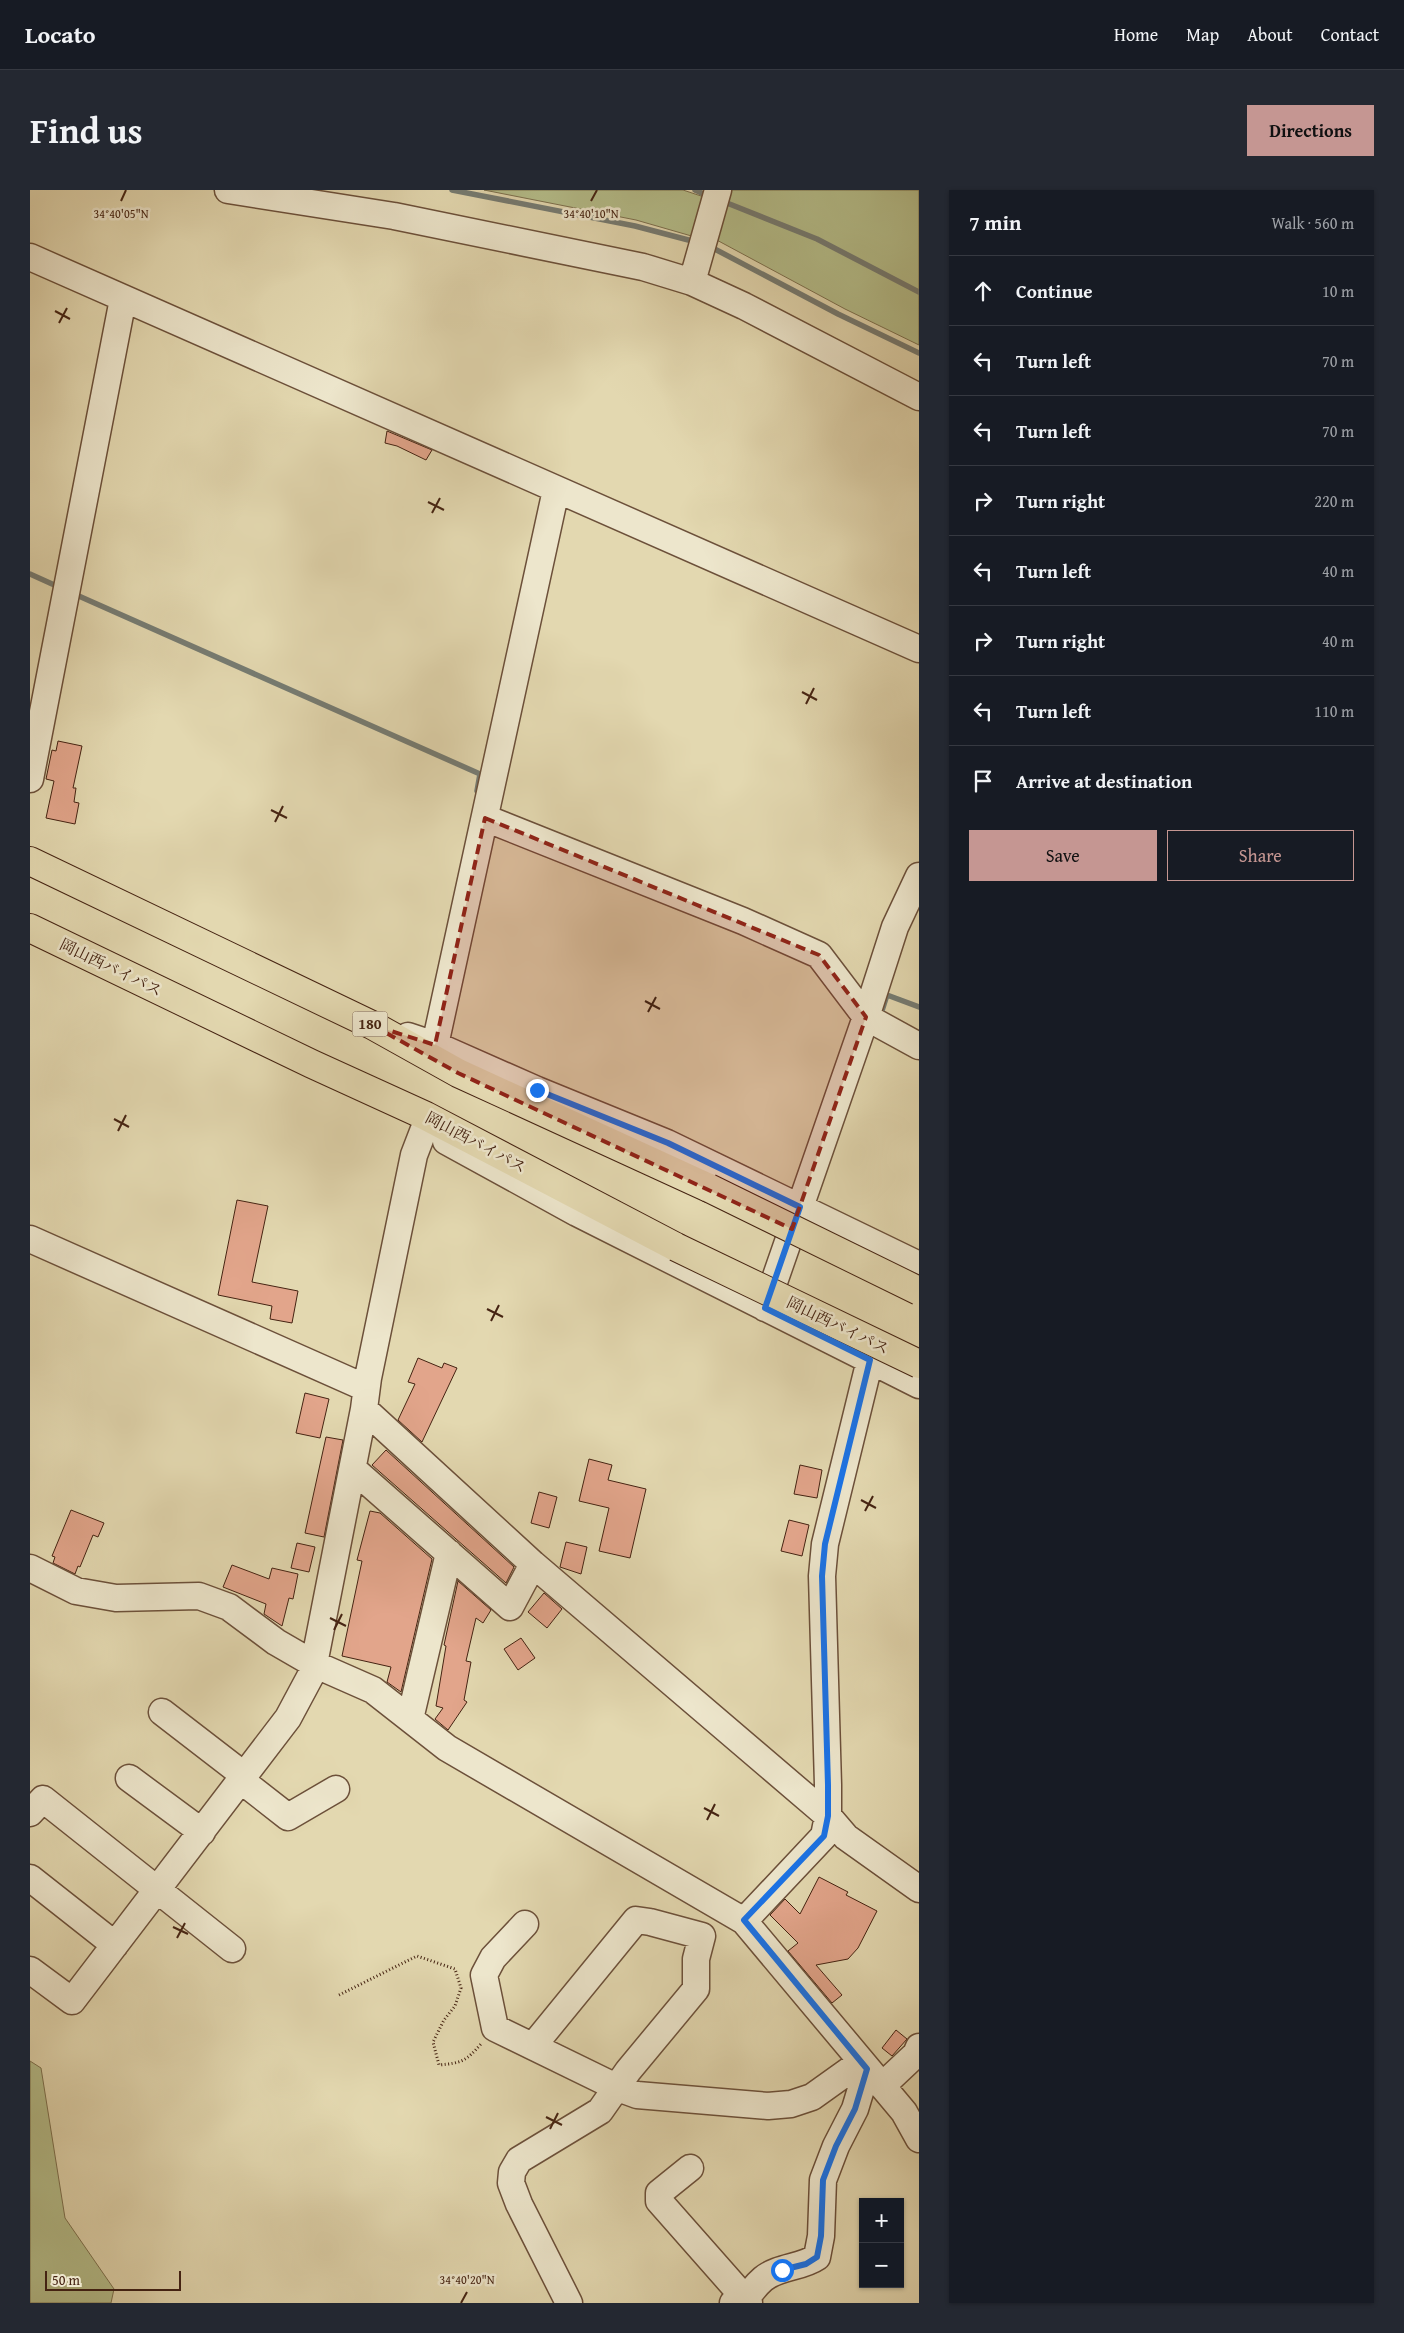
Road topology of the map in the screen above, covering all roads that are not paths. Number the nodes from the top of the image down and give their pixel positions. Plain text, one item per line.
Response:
1 (228, 190) edge
2 (718, 190) edge
3 (30, 257) edge
4 (693, 279) junction
5 (122, 299) junction
6 (919, 397) edge
7 (556, 490) junction
8 (919, 649) edge
9 (30, 778) edge
10 (485, 818) junction
11 (30, 861) edge
12 (919, 876) edge
13 (30, 928) edge
14 (866, 1017) junction
15 (372, 1025) junction
16 (435, 1045) junction
17 (919, 1046) edge
18 (312, 1064) junction
19 (424, 1129) junction
20 (800, 1207) junction
21 (30, 1239) edge
22 (919, 1264) edge
23 (919, 1291) edge
24 (765, 1308) junction
25 (870, 1360) junction
26 (919, 1364) edge
27 (919, 1385) edge
28 (367, 1387) junction
29 (353, 1469) junction
30 (449, 1553) junction
31 (30, 1568) edge
32 (532, 1568) junction
33 (314, 1664) junction
34 (162, 1712) dead end
35 (410, 1719) junction
36 (129, 1778) dead end
37 (243, 1778) junction
38 (336, 1789) dead end
39 (30, 1813) edge
40 (828, 1816) junction
41 (202, 1832) junction
42 (30, 1878) edge
43 (919, 1889) edge
44 (157, 1890) junction
45 (744, 1920) junction
46 (524, 1924) dead end
47 (115, 1945) junction
48 (232, 1949) dead end
49 (30, 1970) edge
50 (533, 2046) junction
51 (919, 2047) edge
52 (870, 2072) junction
53 (618, 2088) junction
54 (909, 2102) edge
55 (919, 2139) edge
56 (690, 2168) dead end
57 (743, 2301) edge
58 (569, 2303) edge

1 - 4 street
2 - 4 street
3 - 5 street
4 - 6 street
5 - 7 street
5 - 9 street
7 - 8 street
7 - 10 street
10 - 14 street
10 - 16 street
11 - 15 highway, 180
12 - 14 street
13 - 18 highway, 岡山西バイパス
14 - 17 street
14 - 20 street
15 - 16 street
15 - 23 highway, 180, bridge
16 - 20 street
18 - 19 street
18 - 26 highway, 岡山西バイパス, bridge
19 - 24 street
19 - 28 street
20 - 22 street
20 - 24 street
21 - 28 street
24 - 25 street
25 - 27 street
25 - 40 street
28 - 29 street
28 - 32 street
29 - 30 street
29 - 33 street
30 - 32 street
30 - 35 street
31 - 33 street
32 - 40 street
33 - 35 street
33 - 37 street
34 - 37 street
35 - 45 street
36 - 41 street
37 - 38 street
37 - 41 street
39 - 44 street
40 - 43 street
40 - 45 street
41 - 44 street
42 - 47 street
44 - 47 street
44 - 48 street
45 - 52 street
46 - 50 street
47 - 49 street
50 - 53 street
50 - 53 street
51 - 52 street
52 - 53 street
52 - 54 street
52 - 57 street
53 - 58 street
54 - 55 street
56 - 57 street

